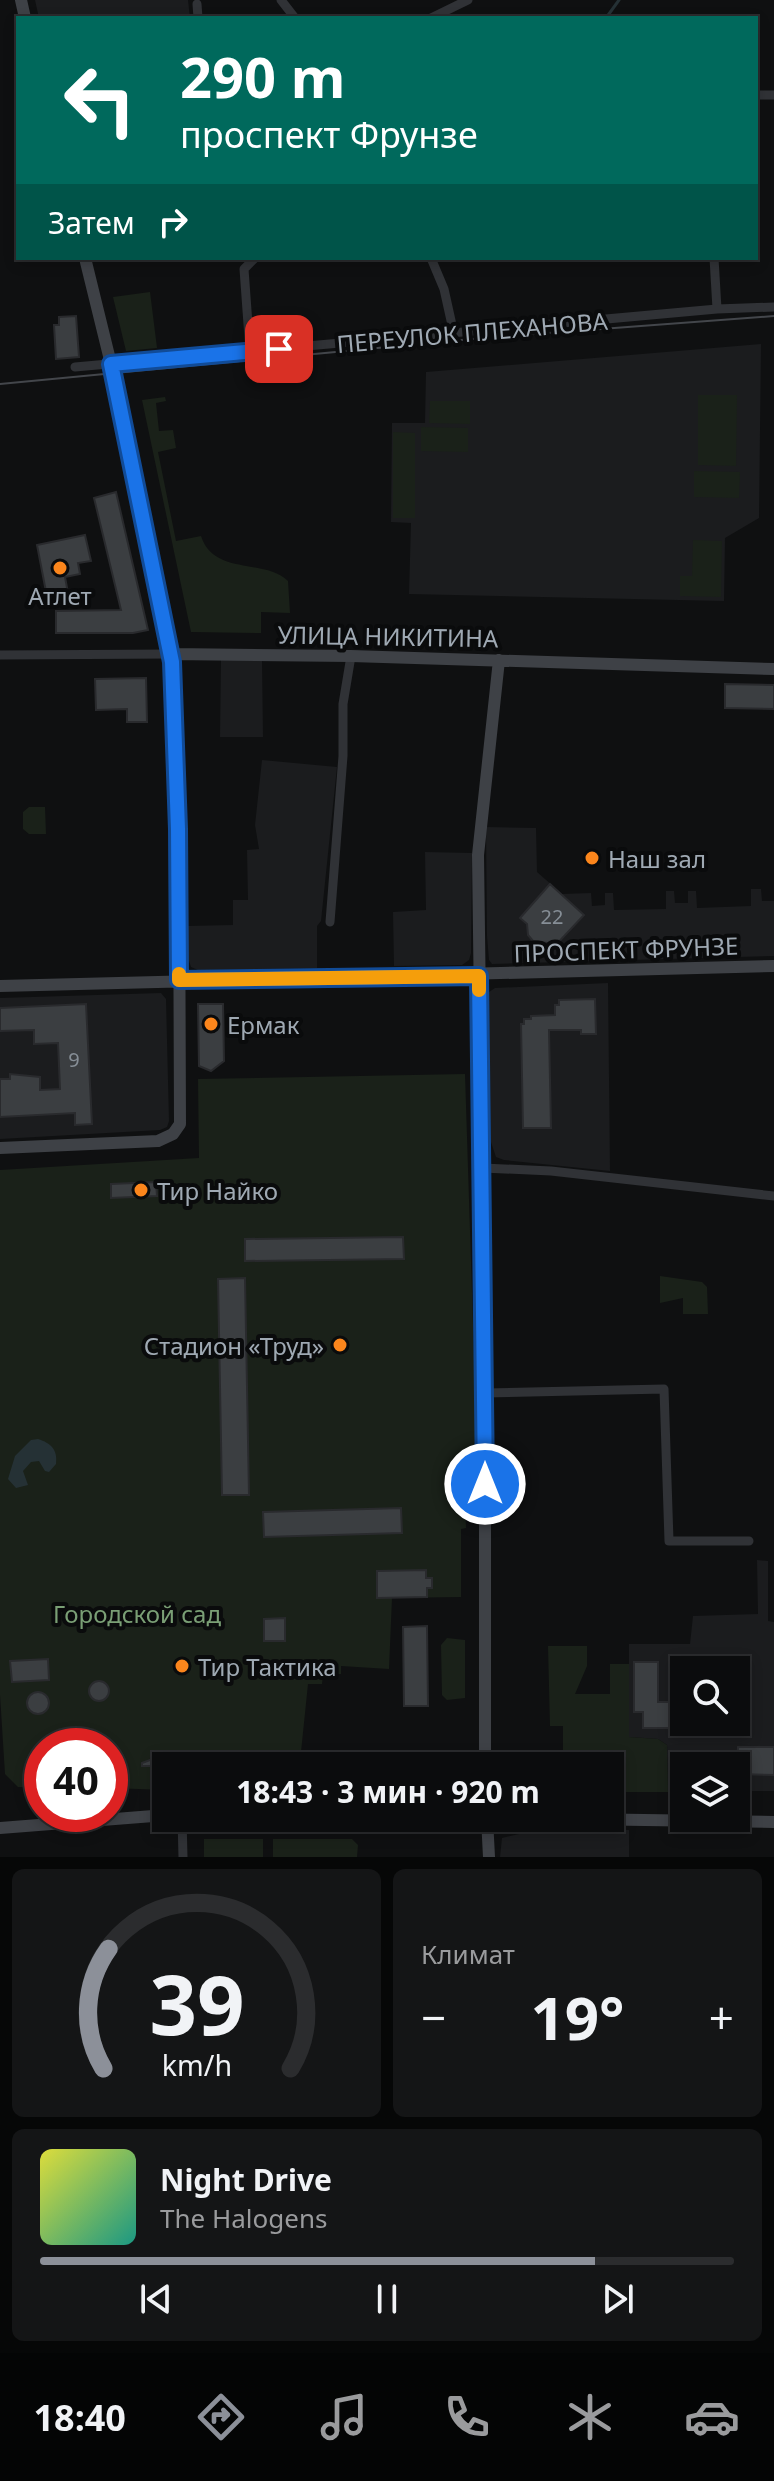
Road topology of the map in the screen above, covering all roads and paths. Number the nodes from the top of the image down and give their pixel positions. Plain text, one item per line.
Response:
1 (281, 0) edge
2 (468, 0) edge
3 (197, 4) dead end
4 (198, 16) edge
5 (293, 16) edge
6 (435, 16) edge
7 (85, 260) edge
8 (253, 260) edge
9 (432, 260) edge
10 (714, 260) edge
11 (774, 307) edge
12 (717, 309) junction
13 (454, 334) junction
14 (250, 352) junction
15 (111, 364) junction
16 (75, 367) dead end
17 (171, 654) junction
18 (0, 655) edge
19 (351, 656) junction
20 (499, 660) junction
21 (774, 669) edge
22 (330, 922) dead end
23 (774, 966) edge
24 (479, 976) junction
25 (179, 980) junction
26 (0, 986) edge
27 (0, 1148) edge
28 (483, 1168) junction
29 (774, 1196) edge
30 (485, 1393) junction
31 (749, 1541) dead end
32 (485, 1752) edge
33 (152, 1816) edge
34 (624, 1820) edge
35 (774, 1822) edge
36 (0, 1828) edge
37 (182, 1832) edge
38 (488, 1832) edge
39 (183, 1857) edge
40 (489, 1857) edge

1 - 5 street
2 - 6 street
3 - 4 street
7 - 15 street
8 - 14 street
9 - 13 street
10 - 12 street
11 - 12 street, ПЕРЕУЛОК ПЛЕХАНОВА
12 - 13 street, ПЕРЕУЛОК ПЛЕХАНОВА
13 - 14 street, ПЕРЕУЛОК ПЛЕХАНОВА
14 - 15 street, ПЕРЕУЛОК ПЛЕХАНОВА
15 - 16 street, ПЕРЕУЛОК ПЛЕХАНОВА
15 - 17 street
17 - 18 street, УЛИЦА НИКИТИНА
17 - 19 street, УЛИЦА НИКИТИНА
17 - 25 street
19 - 20 street, УЛИЦА НИКИТИНА
19 - 22 street
20 - 21 street, УЛИЦА НИКИТИНА
20 - 24 street
23 - 24 street, ПРОСПЕКТ ФРУНЗЕ
24 - 25 street, ПРОСПЕКТ ФРУНЗЕ
24 - 28 street
25 - 26 street, ПРОСПЕКТ ФРУНЗЕ
25 - 27 street
28 - 29 street
28 - 30 street
30 - 31 street
30 - 32 street
33 - 36 street
34 - 35 street
37 - 39 street
38 - 40 street

